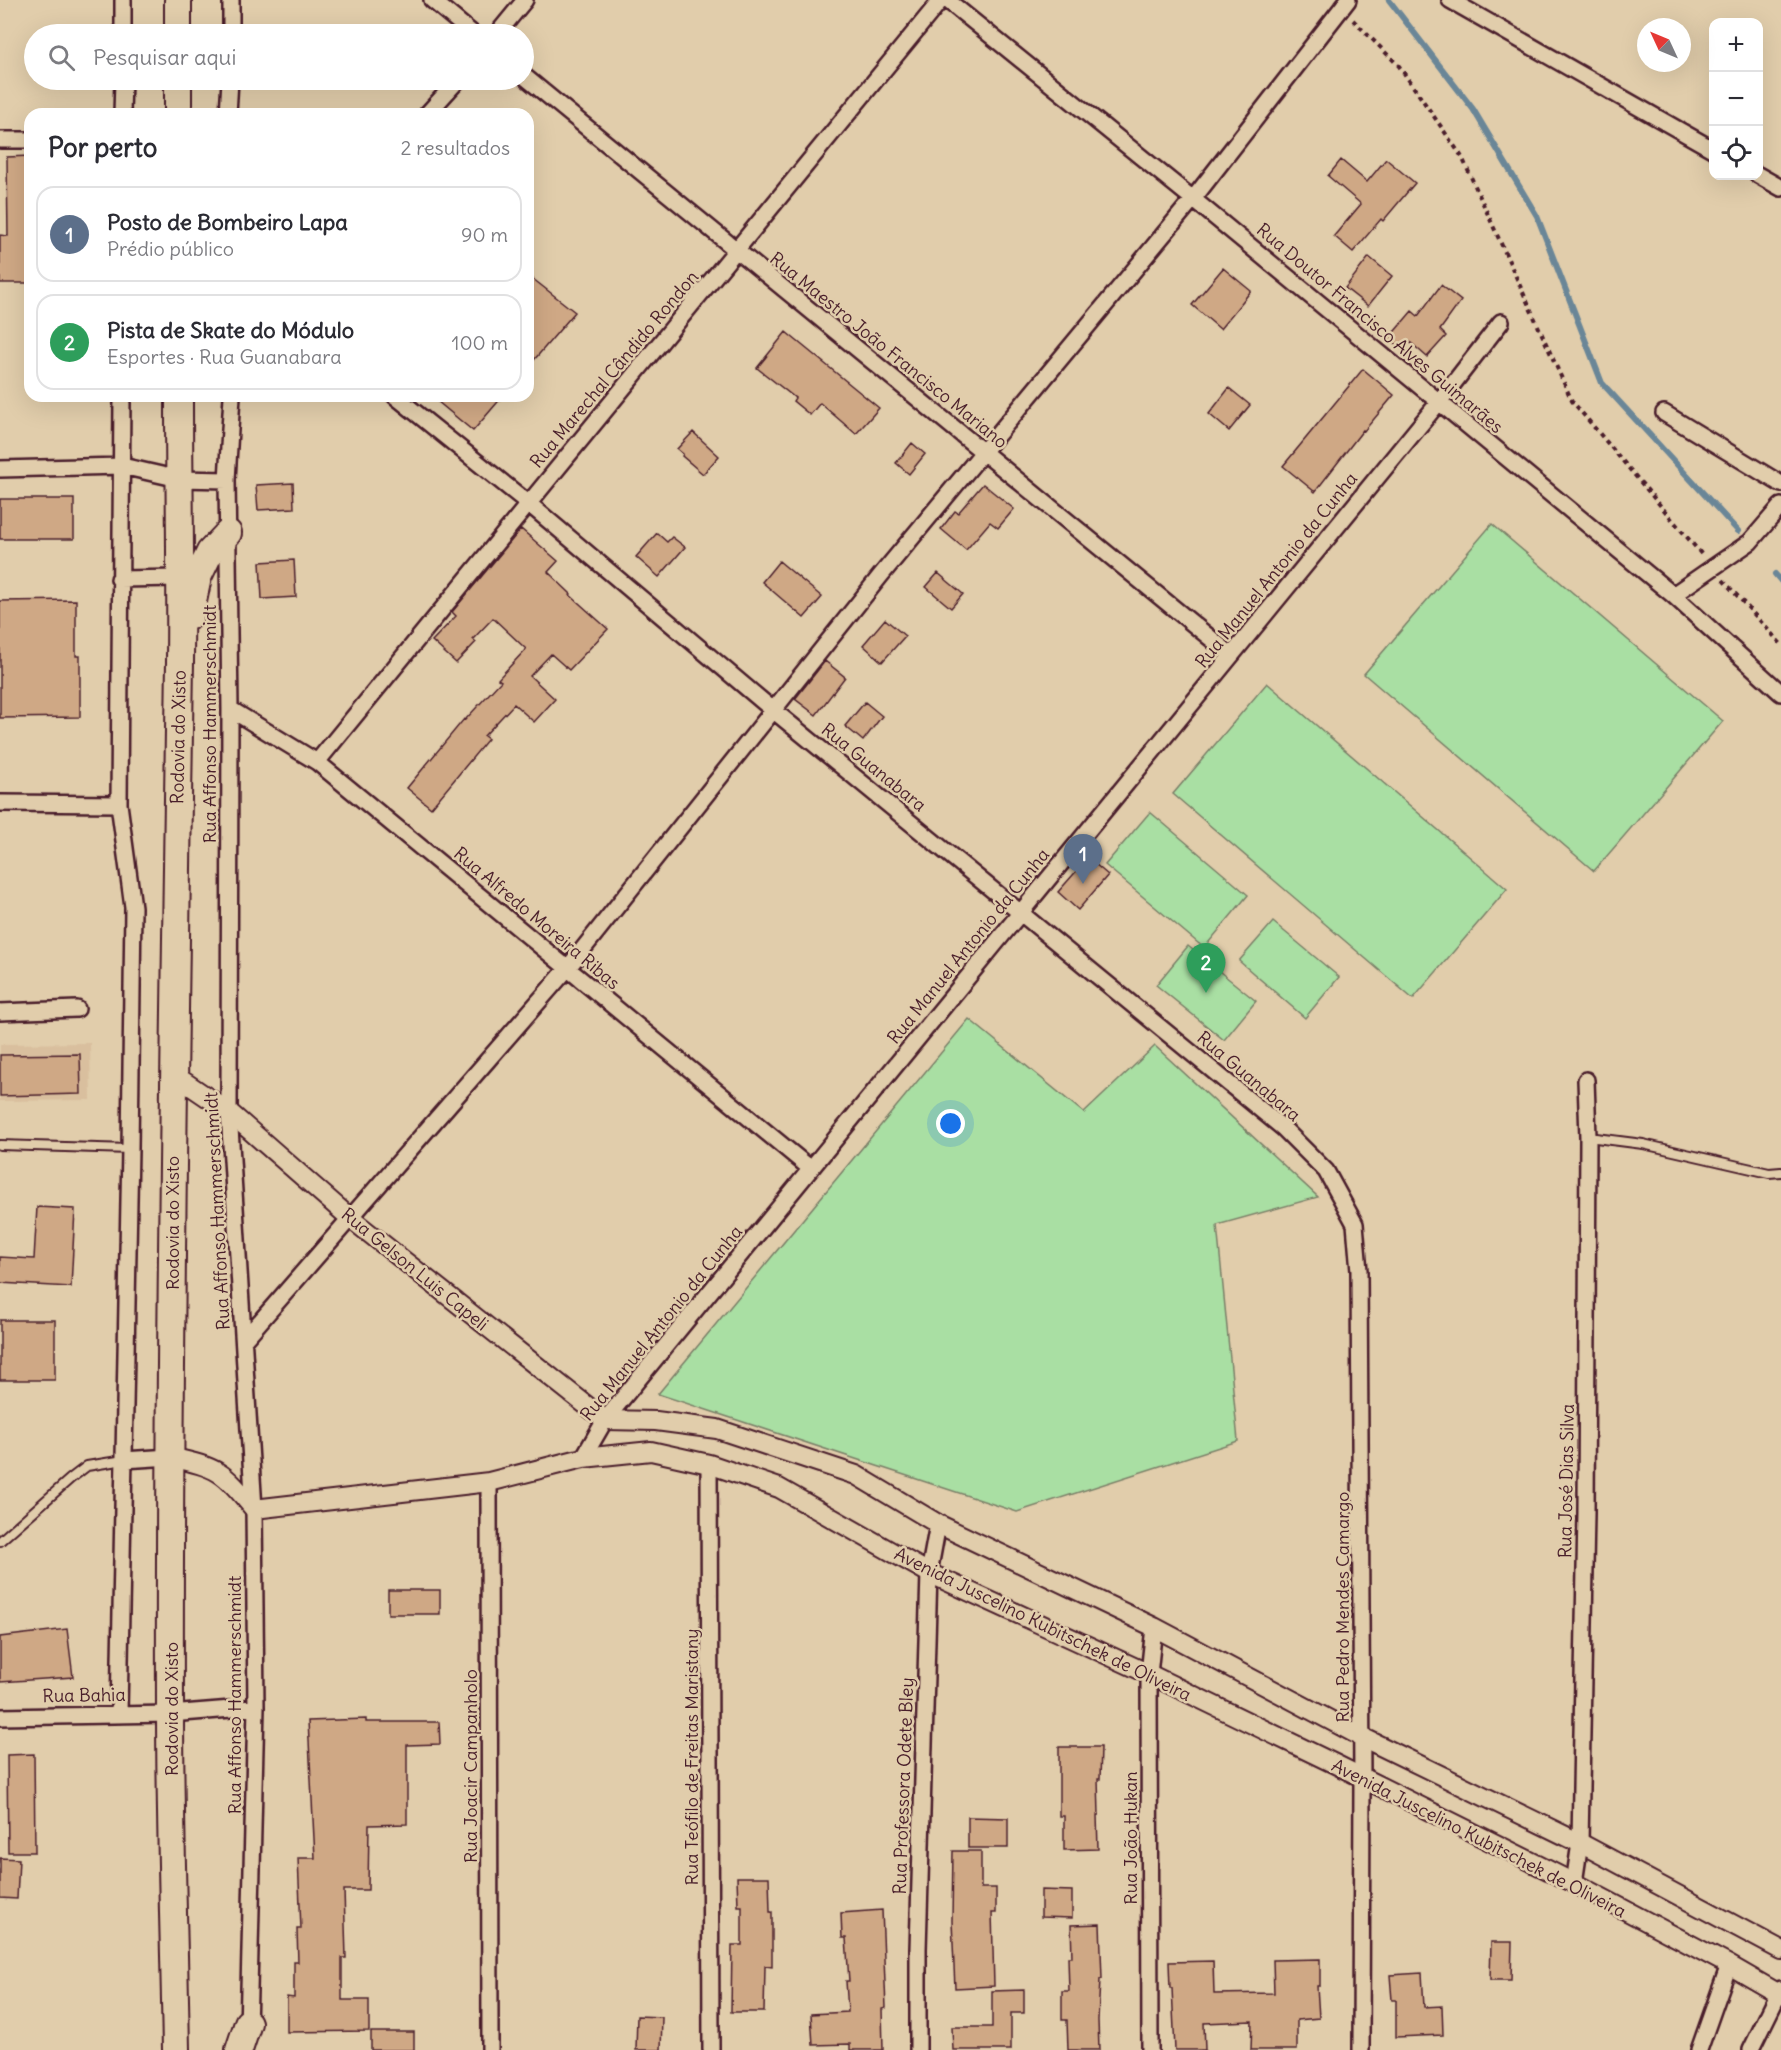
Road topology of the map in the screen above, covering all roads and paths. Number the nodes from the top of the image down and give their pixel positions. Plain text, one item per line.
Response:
1 (123, 0) edge
2 (178, 0) edge
3 (231, 0) edge
4 (432, 0) edge
5 (525, 0) edge
6 (940, 0) edge
7 (947, 0) edge
8 (1450, 0) edge
9 (1344, 4) edge
10 (123, 24) edge
11 (178, 24) edge
12 (231, 24) edge
13 (461, 24) edge
14 (505, 24) edge
15 (534, 84) edge
16 (123, 90) edge
17 (178, 90) edge
18 (229, 90) edge
19 (449, 90) edge
20 (122, 108) edge
21 (178, 108) edge
22 (228, 108) edge
23 (433, 108) edge
24 (0, 140) edge
25 (24, 140) edge
26 (1709, 148) edge
27 (1763, 178) edge
28 (1781, 188) edge
29 (1193, 199) junction
30 (736, 251) junction
31 (1501, 321) dead end
32 (122, 402) edge
33 (179, 402) edge
34 (232, 402) edge
35 (402, 402) edge
36 (1439, 402) junction
37 (1664, 413) dead end
38 (983, 452) junction
39 (122, 466) junction
40 (0, 469) edge
41 (179, 479) junction
42 (227, 480) junction
43 (1781, 484) edge
44 (528, 503) junction
45 (1781, 506) edge
46 (228, 533) junction
47 (1713, 568) junction
48 (180, 578) junction
49 (119, 579) junction
50 (1673, 595) junction
51 (1781, 644) edge
52 (1231, 655) junction
53 (180, 660) junction
54 (1781, 693) edge
55 (230, 709) junction
56 (773, 710) junction
57 (317, 762) junction
58 (0, 803) edge
59 (119, 804) junction
60 (1020, 912) junction
61 (567, 969) junction
62 (77, 1009) dead end
63 (0, 1012) edge
64 (173, 1074) junction
65 (1586, 1080) dead end
66 (229, 1112) junction
67 (1588, 1137) junction
68 (0, 1145) edge
69 (130, 1149) junction
70 (811, 1169) junction
71 (1326, 1171) joint
72 (1781, 1172) edge
73 (350, 1218) junction
74 (244, 1341) junction
75 (605, 1420) junction
76 (170, 1457) junction
77 (583, 1458) junction
78 (124, 1460) junction
79 (709, 1464) junction
80 (489, 1482) junction
81 (254, 1509) junction
82 (938, 1524) junction
83 (0, 1541) edge
84 (929, 1573) junction
85 (1154, 1627) junction
86 (1149, 1674) junction
87 (256, 1707) junction
88 (119, 1713) junction
89 (170, 1714) junction
90 (0, 1717) edge
91 (1362, 1737) junction
92 (1362, 1779) junction
93 (1580, 1843) junction
94 (1574, 1883) junction
95 (1781, 1950) edge
96 (1729, 1965) junction
97 (1780, 1992) edge
98 (248, 2023) junction
99 (176, 2050) edge
100 (239, 2050) edge
101 (249, 2050) edge
102 (490, 2050) edge
103 (711, 2050) edge
104 (918, 2050) edge
105 (1150, 2050) edge
106 (1361, 2050) edge
107 (1699, 2050) edge
108 (1750, 2050) edge

1 - 10 street
2 - 11 highway
3 - 12 street
4 - 13 street
5 - 14 street
6 - 30 street, Rua Marechal Cândido Rondon
7 - 29 street, Rua Doutor Francisco Alves Guimarães
8 - 26 street
9 - 29 street
9 - 47 path
15 - 30 street, Rua Maestro João Francisco Mariano
16 - 20 street
17 - 21 highway
18 - 22 street
19 - 23 street
24 - 25 street
27 - 28 street
29 - 36 street, Rua Doutor Francisco Alves Guimarães
29 - 38 street
30 - 38 street, Rua Maestro João Francisco Mariano
30 - 44 street, Rua Marechal Cândido Rondon
31 - 36 street, Rua Manuel Antonio da Cunha
32 - 39 street
33 - 41 highway, Rodovia do Xisto
34 - 42 street, Rua Affonso Hammerschmidt
35 - 44 street, Rua Guanabara
36 - 50 street, Rua Doutor Francisco Alves Guimarães
36 - 52 street, Rua Manuel Antonio da Cunha
37 - 43 street
38 - 52 street, Rua Maestro João Francisco Mariano
38 - 56 street
39 - 40 street
39 - 41 street
39 - 49 street
41 - 42 street
41 - 48 highway, Rodovia do Xisto
42 - 46 street, Rua Affonso Hammerschmidt
44 - 56 street, Rua Guanabara
44 - 57 street, Rua Marechal Cândido Rondon
45 - 47 street
46 - 53 highway
46 - 55 street, Rua Affonso Hammerschmidt
47 - 50 street
47 - 51 path
48 - 49 street
48 - 53 highway, Rodovia do Xisto
49 - 59 street
50 - 54 street, Rua Doutor Francisco Alves Guimarães
52 - 60 street, Rua Manuel Antonio da Cunha
53 - 64 highway, Rodovia do Xisto
55 - 57 street, Rua Alfredo Moreira Ribas
55 - 66 street, Rua Affonso Hammerschmidt
56 - 60 street, Rua Guanabara
56 - 61 street
57 - 61 street, Rua Alfredo Moreira Ribas
58 - 59 street
59 - 69 street
60 - 70 street, Rua Manuel Antonio da Cunha
60 - 71 street, Rua Guanabara
61 - 70 street, Rua Alfredo Moreira Ribas
61 - 73 street
62 - 63 street
64 - 66 street, Rua Gelson Luis Capeli
64 - 76 highway, Rodovia do Xisto
65 - 67 street, Rua José Dias Silva
66 - 73 street, Rua Gelson Luis Capeli
66 - 74 street, Rua Affonso Hammerschmidt
67 - 72 lane
67 - 93 street, Rua José Dias Silva
68 - 69 lane
69 - 78 street
70 - 75 street, Rua Manuel Antonio da Cunha
71 - 91 street, Rua Pedro Mendes Camargo
73 - 74 street
73 - 75 street, Rua Gelson Luis Capeli
74 - 81 street, Rua Affonso Hammerschmidt
75 - 77 street, Rua Manuel Antonio da Cunha
75 - 82 street, Avenida Juscelino Kubitschek de Oliveira
76 - 78 street
76 - 81 street
76 - 89 highway, Rodovia do Xisto
77 - 79 street, Avenida Juscelino Kubitschek de Oliveira
77 - 80 street, Avenida Juscelino Kubitschek de Oliveira
78 - 83 lane
78 - 88 street
79 - 84 street, Avenida Juscelino Kubitschek de Oliveira
79 - 103 street, Rua Teófilo de Freitas Maristany
80 - 81 street, Avenida Juscelino Kubitschek de Oliveira
80 - 102 street, Rua Joacir Campanholo
81 - 87 street, Rua Affonso Hammerschmidt
82 - 84 street, Rua Professora Odete Bley
82 - 85 street, Avenida Juscelino Kubitschek de Oliveira
84 - 86 street, Avenida Juscelino Kubitschek de Oliveira
84 - 104 street, Rua Professora Odete Bley
85 - 86 street, Rua João Hukan
85 - 91 street, Avenida Juscelino Kubitschek de Oliveira
86 - 92 street, Avenida Juscelino Kubitschek de Oliveira
86 - 105 street, Rua João Hukan
87 - 89 street, Rua Bahia
87 - 98 street, Rua Affonso Hammerschmidt
88 - 89 street, Rua Bahia
88 - 90 street, Rua Bahia
89 - 99 highway, Rodovia do Xisto
91 - 92 street, Rua Pedro Mendes Camargo
91 - 93 street, Avenida Juscelino Kubitschek de Oliveira
92 - 94 street, Avenida Juscelino Kubitschek de Oliveira
92 - 106 street, Rua Pedro Mendes Camargo
93 - 94 street, Rua José Dias Silva
93 - 95 street, Avenida Juscelino Kubitschek de Oliveira
94 - 96 street, Avenida Juscelino Kubitschek de Oliveira
96 - 97 street, Avenida Juscelino Kubitschek de Oliveira
96 - 107 street
97 - 108 street
98 - 100 highway
98 - 101 street, Rua Affonso Hammerschmidt

